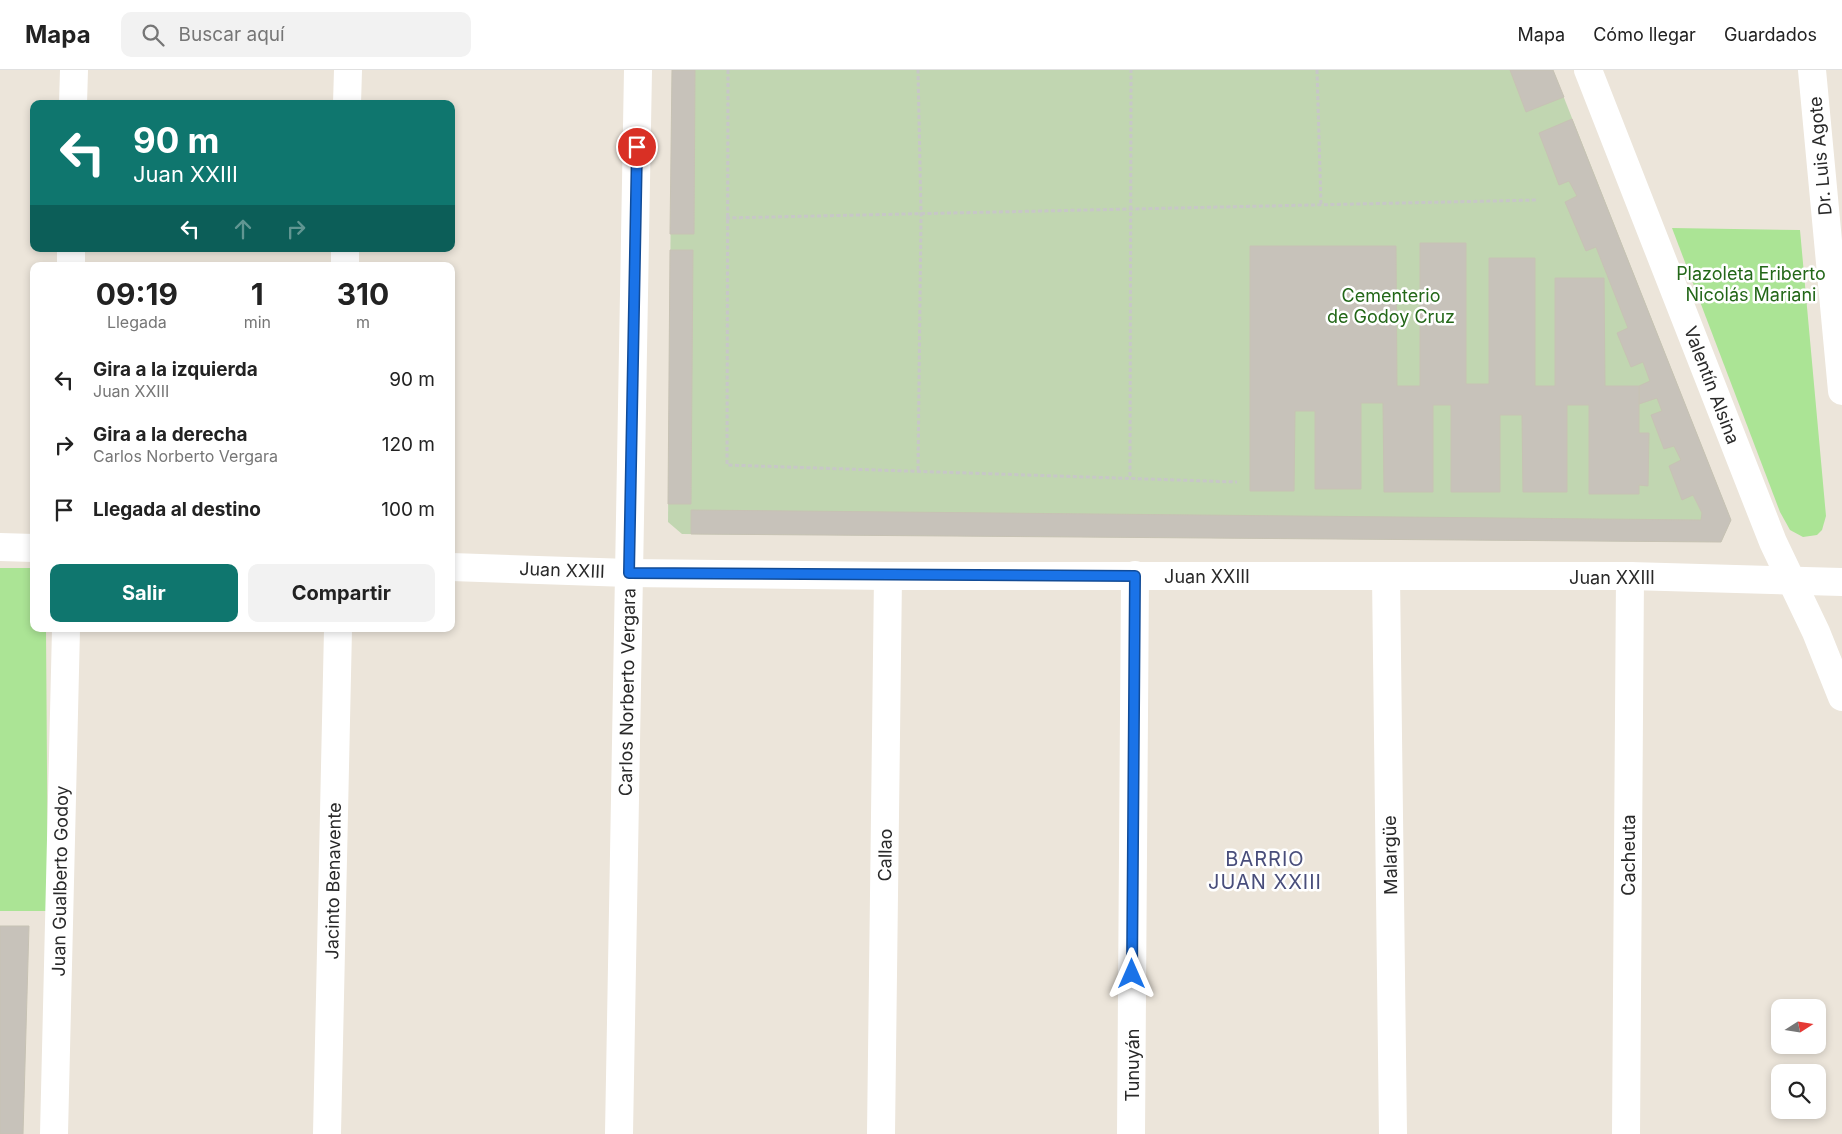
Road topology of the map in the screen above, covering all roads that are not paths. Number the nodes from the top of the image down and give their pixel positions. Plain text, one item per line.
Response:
1 (74, 70) edge
2 (348, 70) edge
3 (638, 70) edge
4 (1588, 70) edge
5 (1812, 70) edge
6 (73, 100) edge
7 (347, 100) edge
8 (1842, 392) edge
9 (0, 547) edge
10 (30, 548) edge
11 (455, 567) edge
12 (629, 573) junction
13 (888, 576) junction
14 (1135, 576) junction
15 (1386, 576) junction
16 (1630, 576) junction
17 (1792, 581) junction
18 (1842, 582) edge
19 (66, 632) edge
20 (338, 632) edge
21 (1842, 697) edge
22 (54, 1134) edge
23 (327, 1134) edge
24 (619, 1134) edge
25 (882, 1134) edge
26 (1131, 1134) edge
27 (1393, 1134) edge
28 (1626, 1134) edge

1 - 6 street
2 - 7 street
3 - 12 street, Carlos Norberto Vergara
4 - 17 street, Valentín Alsina
5 - 8 street, Dr. Luis Agote
9 - 10 street
11 - 12 street, Juan XXIII
12 - 13 street, Juan XXIII
12 - 24 street, Carlos Norberto Vergara
13 - 14 street, Juan XXIII
13 - 25 street, Callao
14 - 15 street, Juan XXIII
14 - 26 street, Tunuyán
15 - 16 street, Juan XXIII
15 - 27 street, Malargüe
16 - 17 street, Juan XXIII
16 - 28 street, Cacheuta
17 - 18 street, Juan XXIII
17 - 21 street, Valentín Alsina
19 - 22 street, Juan Gualberto Godoy
20 - 23 street, Jacinto Benavente

